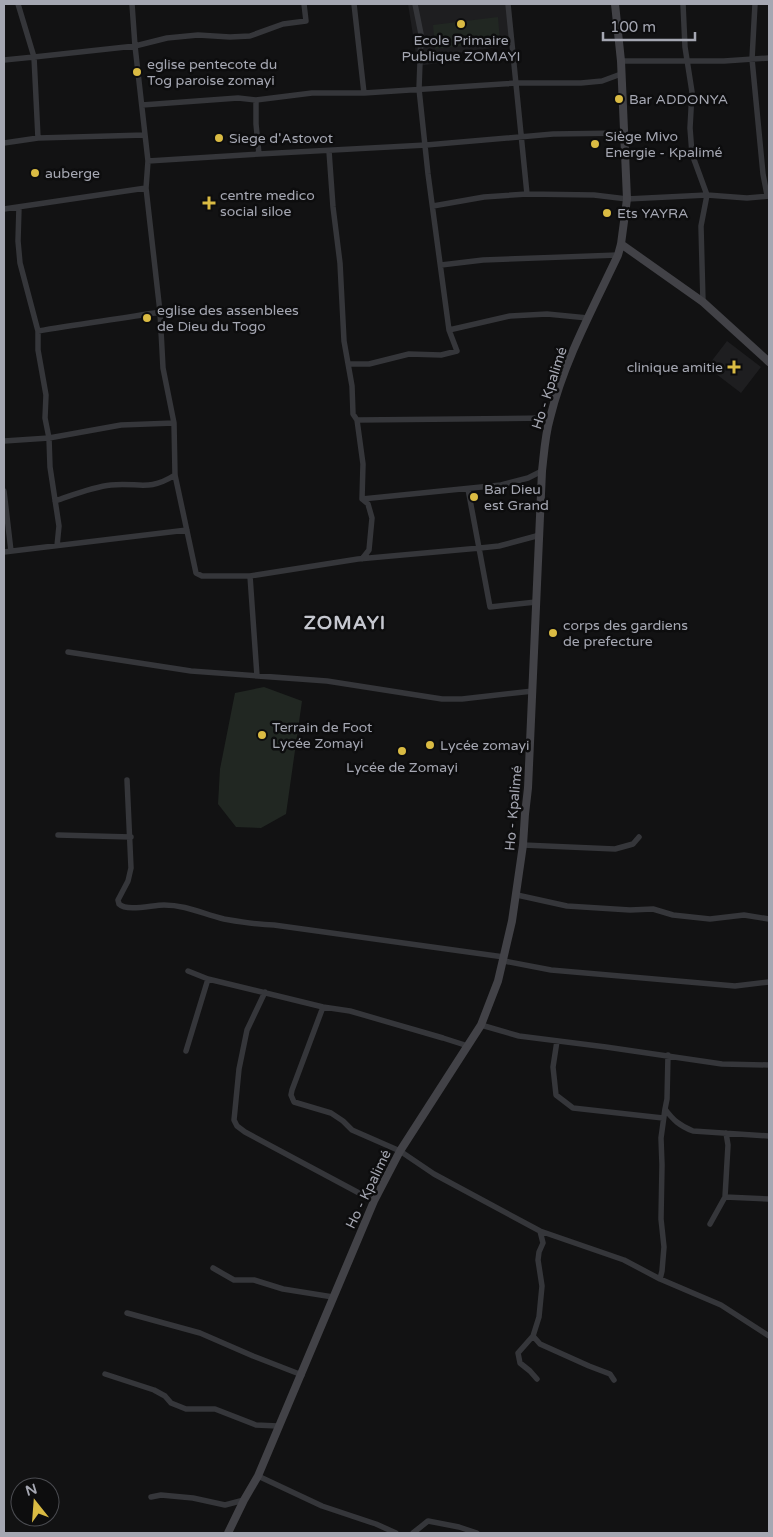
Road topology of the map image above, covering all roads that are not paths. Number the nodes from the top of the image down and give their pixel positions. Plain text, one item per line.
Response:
1 (18, 4) edge
2 (132, 4) edge
3 (304, 4) edge
4 (354, 4) edge
5 (415, 4) edge
6 (508, 4) edge
7 (616, 4) edge
8 (683, 4) edge
9 (755, 4) edge
10 (135, 46) junction
11 (34, 57) junction
12 (769, 58) edge
13 (752, 59) junction
14 (4, 60) edge
15 (621, 61) junction
16 (687, 61) junction
17 (622, 74) junction
18 (517, 83) junction
19 (419, 89) junction
20 (364, 93) junction
21 (256, 100) junction
22 (142, 104) junction
23 (624, 133) junction
24 (145, 135) junction
25 (522, 137) junction
26 (38, 138) junction
27 (4, 143) edge
28 (426, 145) junction
29 (328, 152) junction
30 (259, 154) junction
31 (148, 162) junction
32 (146, 188) junction
33 (527, 194) junction
34 (707, 194) junction
35 (768, 195) edge
36 (627, 199) junction
37 (433, 206) junction
38 (19, 207) junction
39 (4, 209) edge
40 (621, 244) junction
41 (618, 255) junction
42 (441, 265) junction
43 (703, 302) junction
44 (160, 312) junction
45 (588, 318) junction
46 (450, 330) junction
47 (38, 331) junction
48 (769, 362) edge
49 (349, 364) junction
50 (550, 418) junction
51 (357, 420) junction
52 (174, 423) junction
53 (49, 438) junction
54 (4, 441) edge
55 (542, 472) junction
56 (175, 475) junction
57 (468, 488) junction
58 (4, 491) edge
59 (362, 498) junction
60 (55, 500) junction
61 (187, 530) junction
62 (540, 535) junction
63 (57, 546) junction
64 (480, 548) junction
65 (11, 551) junction
66 (4, 552) edge
67 (362, 559) junction
68 (250, 576) junction
69 (536, 602) junction
70 (68, 652) dead end
71 (256, 676) junction
72 (532, 691) junction
73 (127, 780) dead end
74 (58, 836) dead end
75 (131, 836) junction
76 (639, 837) dead end
77 (523, 845) junction
78 (516, 894) junction
79 (769, 919) edge
80 (504, 959) junction
81 (188, 971) dead end
82 (208, 979) junction
83 (769, 982) edge
84 (265, 992) junction
85 (322, 1006) junction
86 (482, 1025) junction
87 (557, 1041) junction
88 (468, 1046) junction
89 (186, 1051) dead end
90 (668, 1055) junction
91 (769, 1065) edge
92 (665, 1109) junction
93 (664, 1118) junction
94 (726, 1133) junction
95 (769, 1136) edge
96 (400, 1152) junction
97 (725, 1197) junction
98 (769, 1199) edge
99 (374, 1201) junction
100 (710, 1224) dead end
101 (540, 1230) junction
102 (213, 1268) dead end
103 (660, 1279) junction
104 (333, 1297) junction
105 (127, 1313) dead end
106 (768, 1333) edge
107 (533, 1336) junction
108 (105, 1374) dead end
109 (302, 1375) junction
110 (536, 1379) dead end
111 (614, 1380) dead end
112 (278, 1426) junction
113 (258, 1476) junction
114 (151, 1497) dead end
115 (244, 1500) junction
116 (228, 1533) edge
117 (396, 1533) edge
118 (413, 1533) edge
119 (477, 1533) edge

1 - 11 street
2 - 10 street
3 - 10 street
4 - 20 street
5 - 19 street
6 - 18 street
7 - 15 main road, Ho - Kpalimé
8 - 16 street
9 - 13 street
10 - 11 street
10 - 22 street
11 - 14 street
11 - 26 street
12 - 13 street
13 - 16 street
13 - 35 street
15 - 16 street
15 - 17 main road, Ho - Kpalimé
16 - 34 street
17 - 18 street
17 - 23 main road, Ho - Kpalimé
18 - 19 street
18 - 25 street
19 - 20 street
19 - 28 street
20 - 21 street
21 - 22 street
21 - 30 street
22 - 24 street
23 - 25 street
23 - 36 main road, Ho - Kpalimé
24 - 26 street
24 - 31 street
25 - 28 street
25 - 33 street
26 - 27 street
28 - 29 street
28 - 37 street
29 - 30 street
29 - 49 street
30 - 31 street
31 - 32 street
32 - 38 street
32 - 44 street
33 - 36 street
33 - 37 street
34 - 35 street
34 - 36 street
34 - 43 street
36 - 40 main road, Ho - Kpalimé
37 - 42 street
38 - 39 street
38 - 47 street
40 - 41 main road, Ho - Kpalimé
40 - 43 main road
41 - 42 street
41 - 45 main road, Ho - Kpalimé
42 - 46 street
43 - 48 main road
44 - 47 street
44 - 52 street
45 - 46 street
45 - 50 main road, Ho - Kpalimé
46 - 49 street
47 - 53 street
49 - 51 street
50 - 51 street
50 - 55 main road, Ho - Kpalimé
51 - 59 street
52 - 53 street
52 - 56 street
53 - 54 street
53 - 60 street
55 - 57 street
55 - 62 main road, Ho - Kpalimé
56 - 60 street
56 - 61 street
57 - 59 street
57 - 64 street
58 - 65 street
59 - 67 street
60 - 63 street
61 - 63 street
61 - 68 street
62 - 64 street
62 - 69 main road, Ho - Kpalimé
63 - 65 street
64 - 67 street
64 - 69 street
65 - 66 street
67 - 68 street
68 - 71 street
69 - 72 main road, Ho - Kpalimé
70 - 71 street
71 - 72 street
72 - 77 main road, Ho - Kpalimé
73 - 75 street
74 - 75 street
75 - 80 street
76 - 77 street
77 - 78 main road, Ho - Kpalimé
78 - 79 street
78 - 80 main road, Ho - Kpalimé
80 - 83 street
80 - 86 main road, Ho - Kpalimé
81 - 82 street
82 - 84 street
82 - 89 street
84 - 85 street
84 - 99 street
85 - 88 street
85 - 96 street
86 - 87 street
86 - 88 main road, Ho - Kpalimé
87 - 90 street
87 - 93 street
88 - 96 main road, Ho - Kpalimé
90 - 91 street
90 - 92 street
92 - 93 street
92 - 94 street
93 - 103 street
94 - 95 street
94 - 97 street
96 - 99 main road, Ho - Kpalimé
96 - 101 street
97 - 98 street
97 - 100 street
99 - 104 main road, Ho - Kpalimé
101 - 103 street
101 - 107 street
102 - 104 street
103 - 106 street
104 - 109 main road, Ho - Kpalimé
105 - 109 street
107 - 110 street
107 - 111 street
108 - 112 street
109 - 112 main road, Ho - Kpalimé
112 - 113 main road, Ho - Kpalimé
113 - 115 main road, Ho - Kpalimé
113 - 117 street
114 - 115 street
115 - 116 main road, Ho - Kpalimé
118 - 119 street

